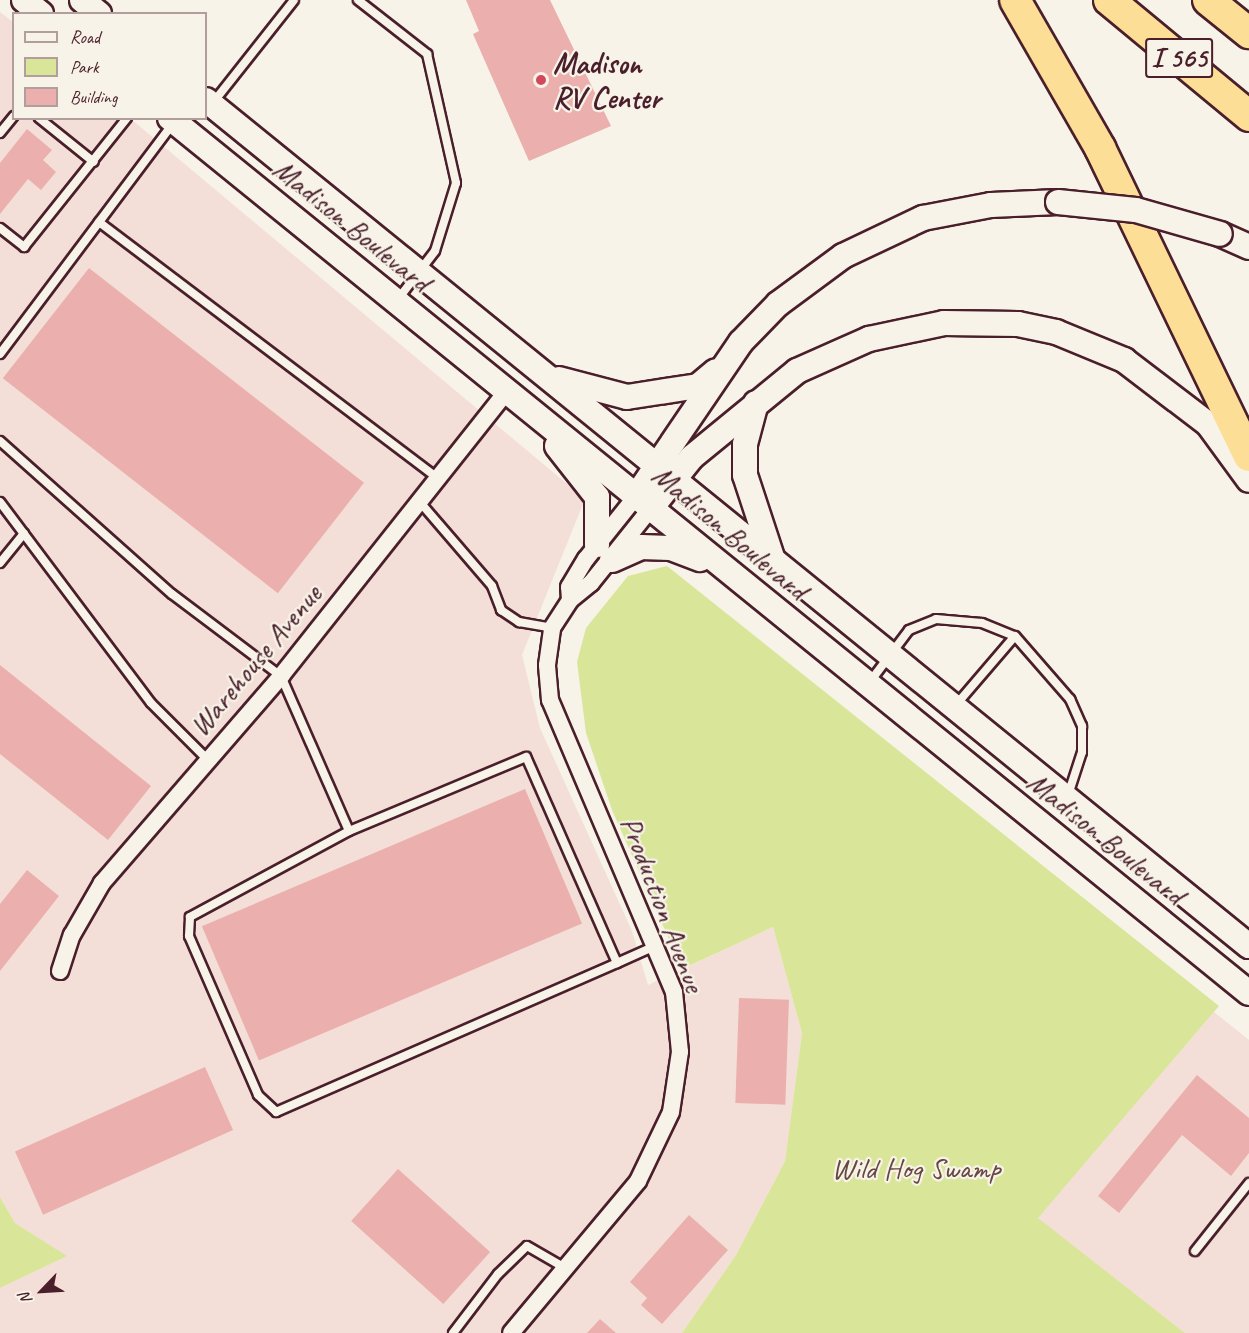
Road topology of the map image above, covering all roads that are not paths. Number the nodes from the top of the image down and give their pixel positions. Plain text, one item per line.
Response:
1 (24, 0) edge
2 (82, 0) edge
3 (294, 0) edge
4 (358, 0) edge
5 (1015, 0) edge
6 (1109, 0) edge
7 (1208, 0) edge
8 (39, 12) edge
9 (97, 12) edge
10 (1249, 33) edge
11 (208, 102) edge
12 (1249, 116) edge
13 (12, 118) edge
14 (42, 120) edge
15 (126, 120) edge
16 (174, 120) edge
17 (0, 133) edge
18 (94, 162) junction
19 (99, 222) junction
20 (0, 228) edge
21 (1249, 248) edge
22 (420, 273) junction
23 (396, 302) junction
24 (0, 354) edge
25 (722, 366) junction
26 (547, 376) junction
27 (507, 391) junction
28 (756, 403) junction
29 (0, 441) edge
30 (1249, 456) edge
31 (665, 472) junction
32 (437, 478) junction
33 (1249, 480) edge
34 (418, 501) junction
35 (0, 502) edge
36 (644, 502) junction
37 (24, 533) junction
38 (604, 552) junction
39 (773, 559) junction
40 (0, 563) edge
41 (719, 566) junction
42 (552, 628) junction
43 (1015, 636) junction
44 (889, 654) junction
45 (281, 676) junction
46 (867, 686) junction
47 (954, 707) junction
48 (207, 759) junction
49 (1067, 798) junction
50 (349, 831) junction
51 (655, 945) junction
52 (1249, 946) edge
53 (617, 963) junction
54 (60, 971) dead end
55 (1249, 993) edge
56 (1249, 1183) edge
57 (1195, 1251) dead end
58 (567, 1269) junction
59 (453, 1333) edge
60 (511, 1333) edge

1 - 8 main road
2 - 9 main road
3 - 11 lane
4 - 22 lane
5 - 30 highway
6 - 12 highway, I 565
7 - 10 highway, I 565
11 - 22 main road, Madison Boulevard
13 - 17 lane
14 - 18 lane
15 - 18 lane
16 - 19 lane
16 - 23 main road, Madison Boulevard
18 - 20 lane
19 - 24 lane
19 - 32 lane
21 - 25 main road, bridge
22 - 23 lane
22 - 26 main road, Madison Boulevard
23 - 27 main road, Madison Boulevard
25 - 26 main road
25 - 31 main road
26 - 31 main road, Madison Boulevard
27 - 32 street, Warehouse Avenue
27 - 36 main road, Madison Boulevard
27 - 38 main road
28 - 31 main road
28 - 33 main road
28 - 39 main road
29 - 45 lane
31 - 36 main road
31 - 39 main road, Madison Boulevard
32 - 34 street, Warehouse Avenue
34 - 42 lane
34 - 45 street, Warehouse Avenue
35 - 37 lane
36 - 38 street, Production Avenue
36 - 41 main road, Madison Boulevard
37 - 40 lane
37 - 48 lane
38 - 41 main road
38 - 42 street, Production Avenue
39 - 44 main road, Madison Boulevard
41 - 46 main road, Madison Boulevard
42 - 51 street, Production Avenue
43 - 44 lane
43 - 47 lane
43 - 49 lane
44 - 46 lane
44 - 47 main road, Madison Boulevard
45 - 48 street, Warehouse Avenue
45 - 50 lane
46 - 55 main road, Madison Boulevard
47 - 49 main road, Madison Boulevard
48 - 54 street, Warehouse Avenue
49 - 52 main road, Madison Boulevard
50 - 53 lane
50 - 53 lane
51 - 53 lane
51 - 58 street, Production Avenue
56 - 57 lane
58 - 59 lane
58 - 60 street, Production Avenue

